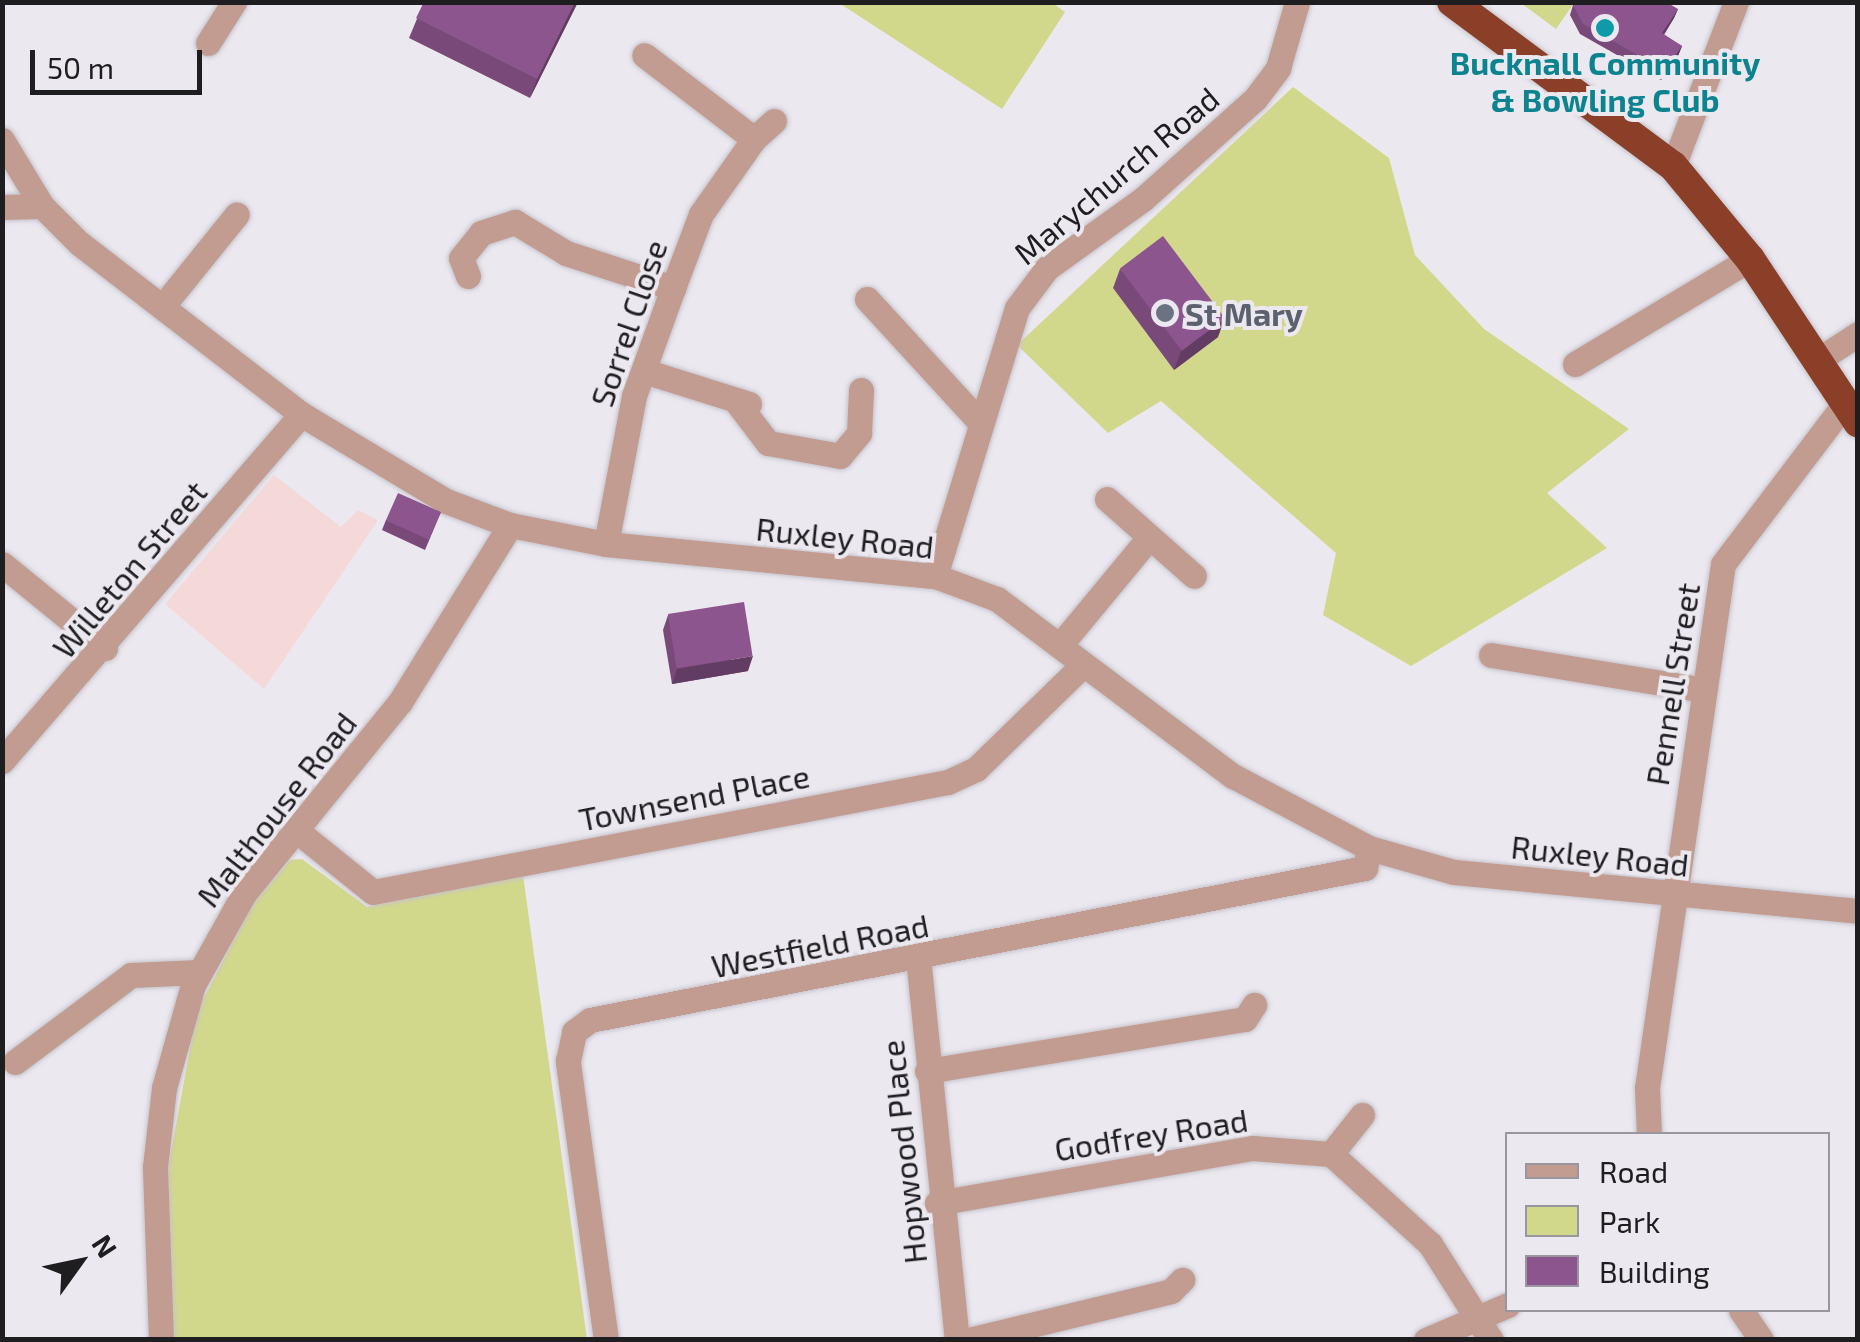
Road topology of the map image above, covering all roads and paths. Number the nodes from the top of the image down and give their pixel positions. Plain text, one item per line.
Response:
1 (234, 2) edge
2 (1297, 2) edge
3 (1452, 2) edge
4 (1736, 2) edge
5 (208, 44) dead end
6 (644, 56) dead end
7 (774, 121) dead end
8 (754, 139) junction
9 (2, 140) edge
10 (1673, 166) junction
11 (42, 206) junction
12 (2, 207) edge
13 (237, 214) dead end
14 (1750, 258) junction
15 (468, 276) dead end
16 (673, 288) junction
17 (868, 299) dead end
18 (162, 307) junction
19 (1858, 334) edge
20 (1818, 360) junction
21 (1576, 364) dead end
22 (644, 370) junction
23 (861, 390) dead end
24 (1851, 412) edge
25 (300, 414) junction
26 (976, 418) junction
27 (1107, 500) dead end
28 (510, 525) junction
29 (1148, 538) junction
30 (606, 544) junction
31 (2, 564) edge
32 (935, 576) junction
33 (1194, 576) dead end
34 (1061, 644) junction
35 (105, 648) junction
36 (1491, 655) dead end
37 (1082, 666) junction
38 (1699, 689) junction
39 (2, 761) edge
40 (297, 832) junction
41 (1369, 848) junction
42 (1676, 896) junction
43 (1858, 911) edge
44 (918, 957) junction
45 (200, 972) junction
46 (1254, 1005) dead end
47 (16, 1062) dead end
48 (926, 1072) junction
49 (1362, 1115) dead end
50 (1650, 1132) edge
51 (1331, 1154) junction
52 (937, 1202) junction
53 (1182, 1280) dead end
54 (1505, 1308) edge
55 (1742, 1312) edge
56 (1487, 1329) edge
57 (161, 1340) edge
58 (606, 1340) edge
59 (958, 1340) edge
60 (969, 1340) edge
61 (1426, 1340) edge
62 (1761, 1340) edge

1 - 5 street
2 - 26 street, Marychurch Road
3 - 10 highway
4 - 10 street
6 - 8 street
7 - 8 street, Sorrel Close
8 - 16 street, Sorrel Close
9 - 11 street, Ruxley Road
10 - 14 highway
11 - 12 street
11 - 18 street, Ruxley Road
13 - 18 street
14 - 20 highway
14 - 21 street
15 - 16 street
16 - 22 street, Sorrel Close
17 - 26 street
18 - 25 street, Ruxley Road
19 - 20 street
20 - 24 highway
22 - 23 street
22 - 30 street, Sorrel Close
24 - 38 street, Pennell Street
25 - 28 street, Ruxley Road
25 - 35 street, Willeton Street
26 - 32 street, Marychurch Road
27 - 29 street
28 - 30 street, Ruxley Road
28 - 40 street, Malthouse Road
29 - 33 street
29 - 34 street
30 - 32 street, Ruxley Road
31 - 35 street
32 - 34 street, Ruxley Road
34 - 37 street, Ruxley Road
35 - 39 street, Willeton Street
36 - 38 street
37 - 40 street, Townsend Place
37 - 41 street, Ruxley Road
38 - 42 street, Pennell Street
40 - 45 street, Malthouse Road
41 - 42 street, Ruxley Road
41 - 44 street, Westfield Road
42 - 43 street, Ruxley Road
42 - 50 street, Pennell Street
44 - 48 street, Hopwood Place
44 - 58 street, Westfield Road
45 - 47 street
45 - 57 street, Malthouse Road
46 - 48 street
48 - 52 street, Hopwood Place
49 - 51 street
51 - 52 street, Godfrey Road
51 - 56 street
52 - 59 street, Hopwood Place
53 - 60 street
54 - 56 street
55 - 62 street
56 - 61 street

